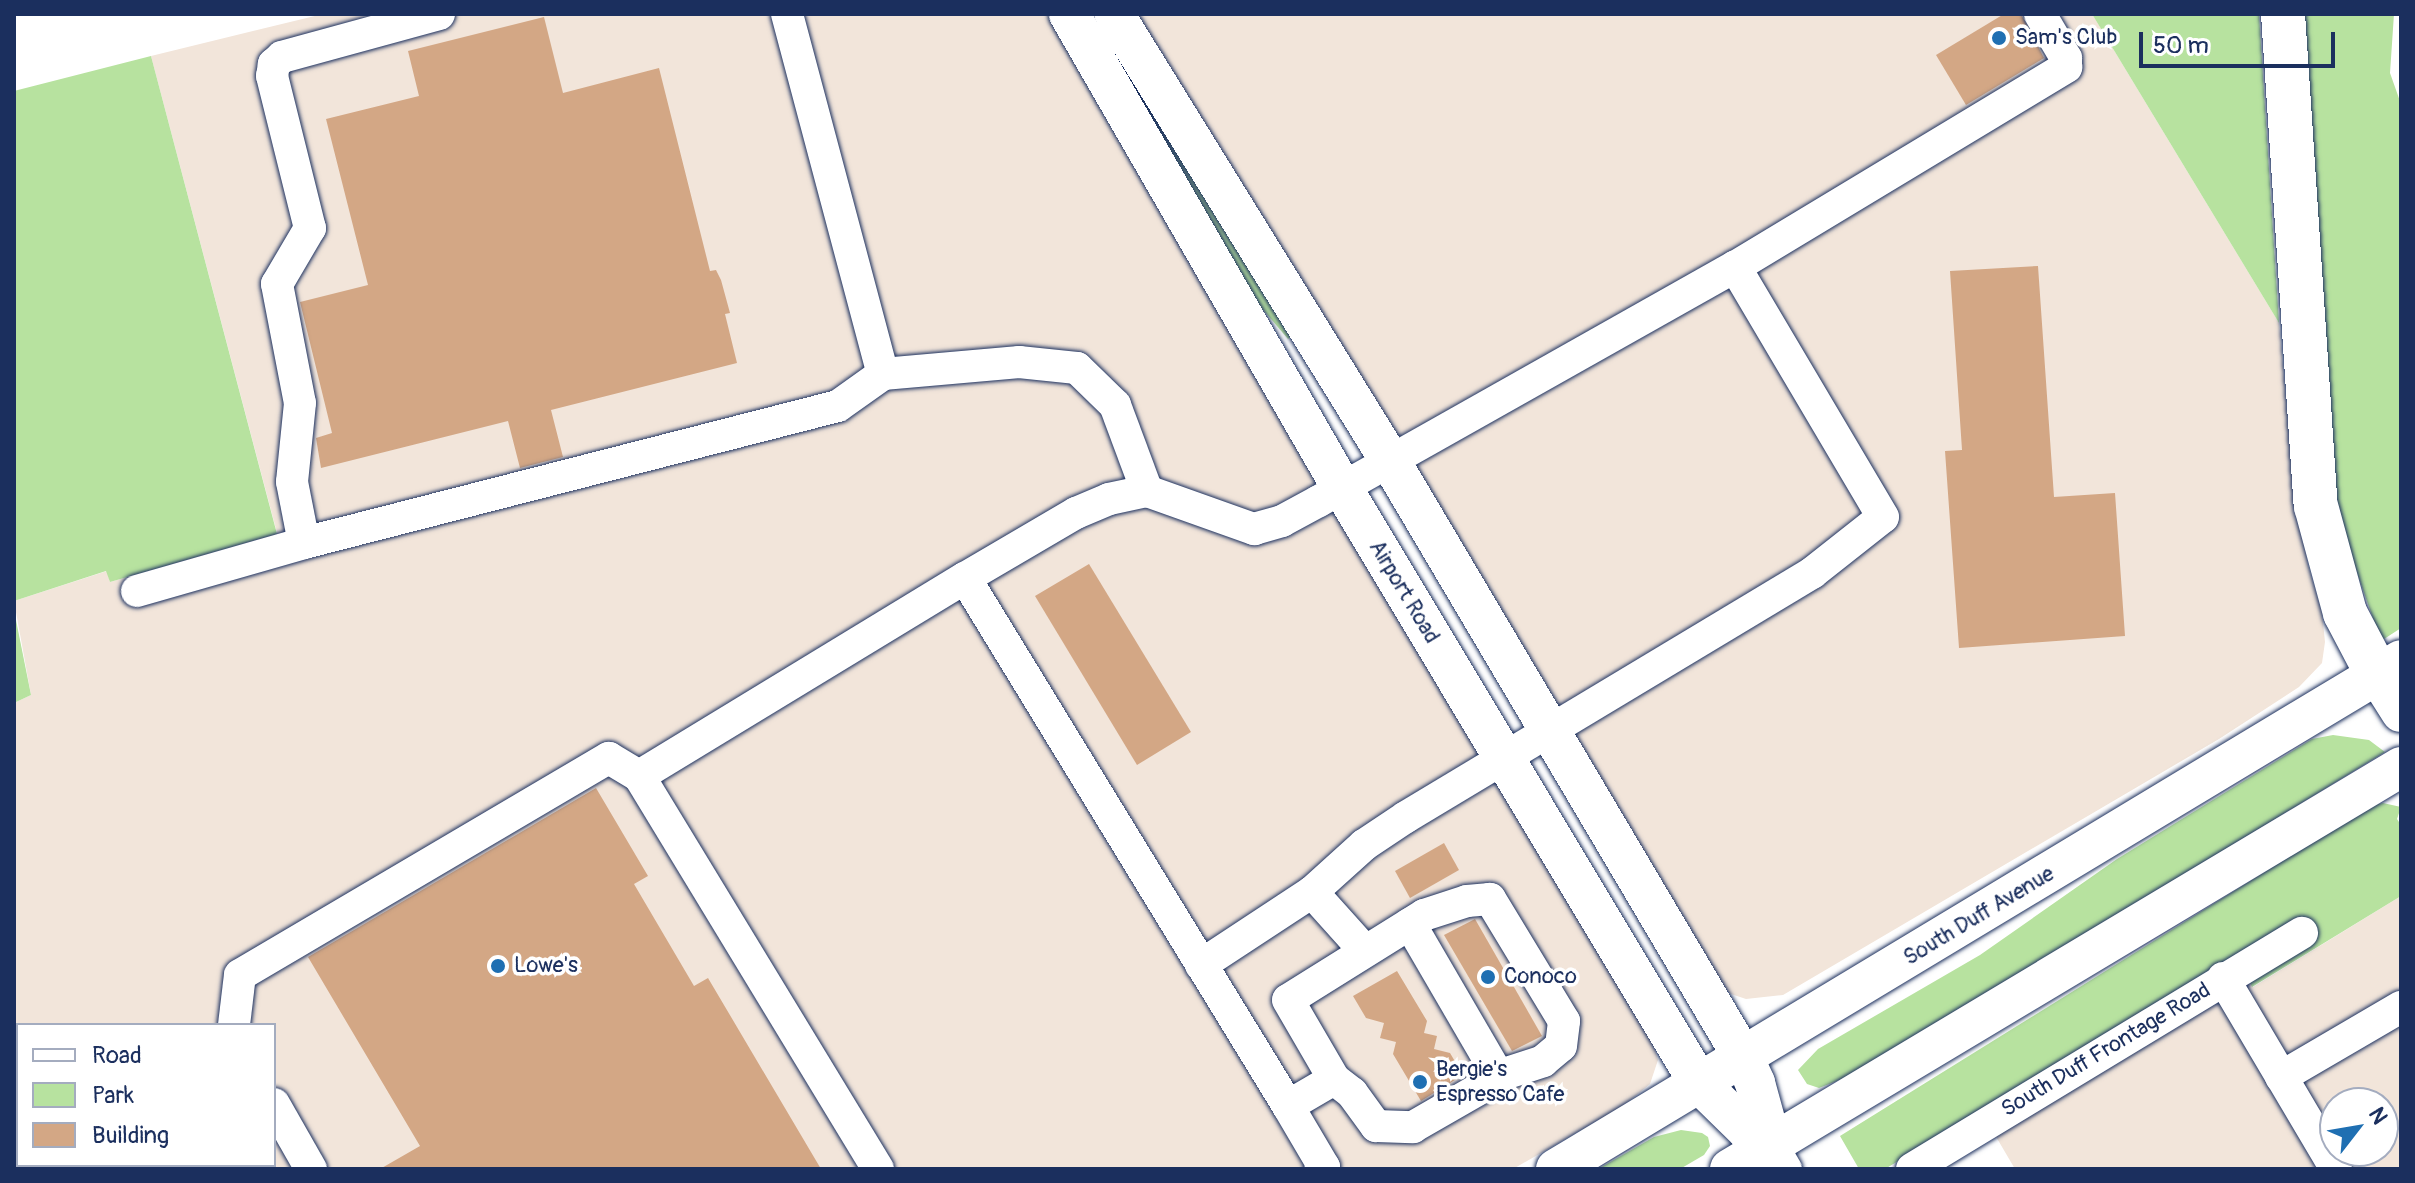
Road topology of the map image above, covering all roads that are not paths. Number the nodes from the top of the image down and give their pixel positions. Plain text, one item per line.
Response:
1 (439, 14) edge
2 (787, 14) edge
3 (1069, 14) edge
4 (1114, 14) edge
5 (2040, 14) edge
6 (2283, 14) edge
7 (1735, 267) junction
8 (883, 374) junction
9 (1389, 459) junction
10 (1341, 486) junction
11 (1147, 491) junction
12 (304, 543) junction
13 (965, 578) junction
14 (137, 591) dead end
15 (2389, 667) edge
16 (2401, 712) edge
17 (1550, 731) junction
18 (1503, 758) junction
19 (2401, 767) edge
20 (639, 776) junction
21 (1312, 892) junction
22 (1410, 924) junction
23 (2302, 933) dead end
24 (1365, 951) junction
25 (1201, 965) junction
26 (2223, 978) junction
27 (2401, 1007) edge
28 (234, 1023) edge
29 (1743, 1057) junction
30 (1499, 1077) junction
31 (2281, 1077) junction
32 (1334, 1079) junction
33 (1699, 1083) junction
34 (1288, 1106) junction
35 (276, 1108) edge
36 (1779, 1157) edge
37 (311, 1169) edge
38 (878, 1169) edge
39 (1320, 1169) edge
40 (1556, 1169) edge
41 (1730, 1169) edge
42 (1912, 1169) edge
43 (2336, 1169) edge

1 - 12 street
2 - 8 street
3 - 10 main road, Airport Road
4 - 9 main road
5 - 7 street
6 - 15 highway
7 - 9 street
7 - 17 street
8 - 11 street
8 - 12 street
9 - 10 street
9 - 17 main road
10 - 11 street
10 - 18 main road, Airport Road
11 - 13 street
12 - 14 street
13 - 20 street
13 - 25 street
15 - 16 main road
15 - 29 main road, South Duff Avenue
17 - 18 street
17 - 29 main road
18 - 21 street
18 - 33 main road, Airport Road
19 - 36 main road
20 - 28 street
20 - 38 street
21 - 24 street
21 - 25 street
22 - 24 street
22 - 30 street
22 - 30 street
23 - 26 street, South Duff Frontage Road
24 - 32 street
25 - 34 street
26 - 31 street
26 - 42 street, South Duff Frontage Road
27 - 31 street
29 - 33 main road, South Duff Avenue
29 - 36 main road
30 - 32 street
31 - 43 street
32 - 34 street
33 - 36 main road, Airport Road
33 - 40 main road, South Duff Avenue
34 - 39 street
35 - 37 street
36 - 41 main road

